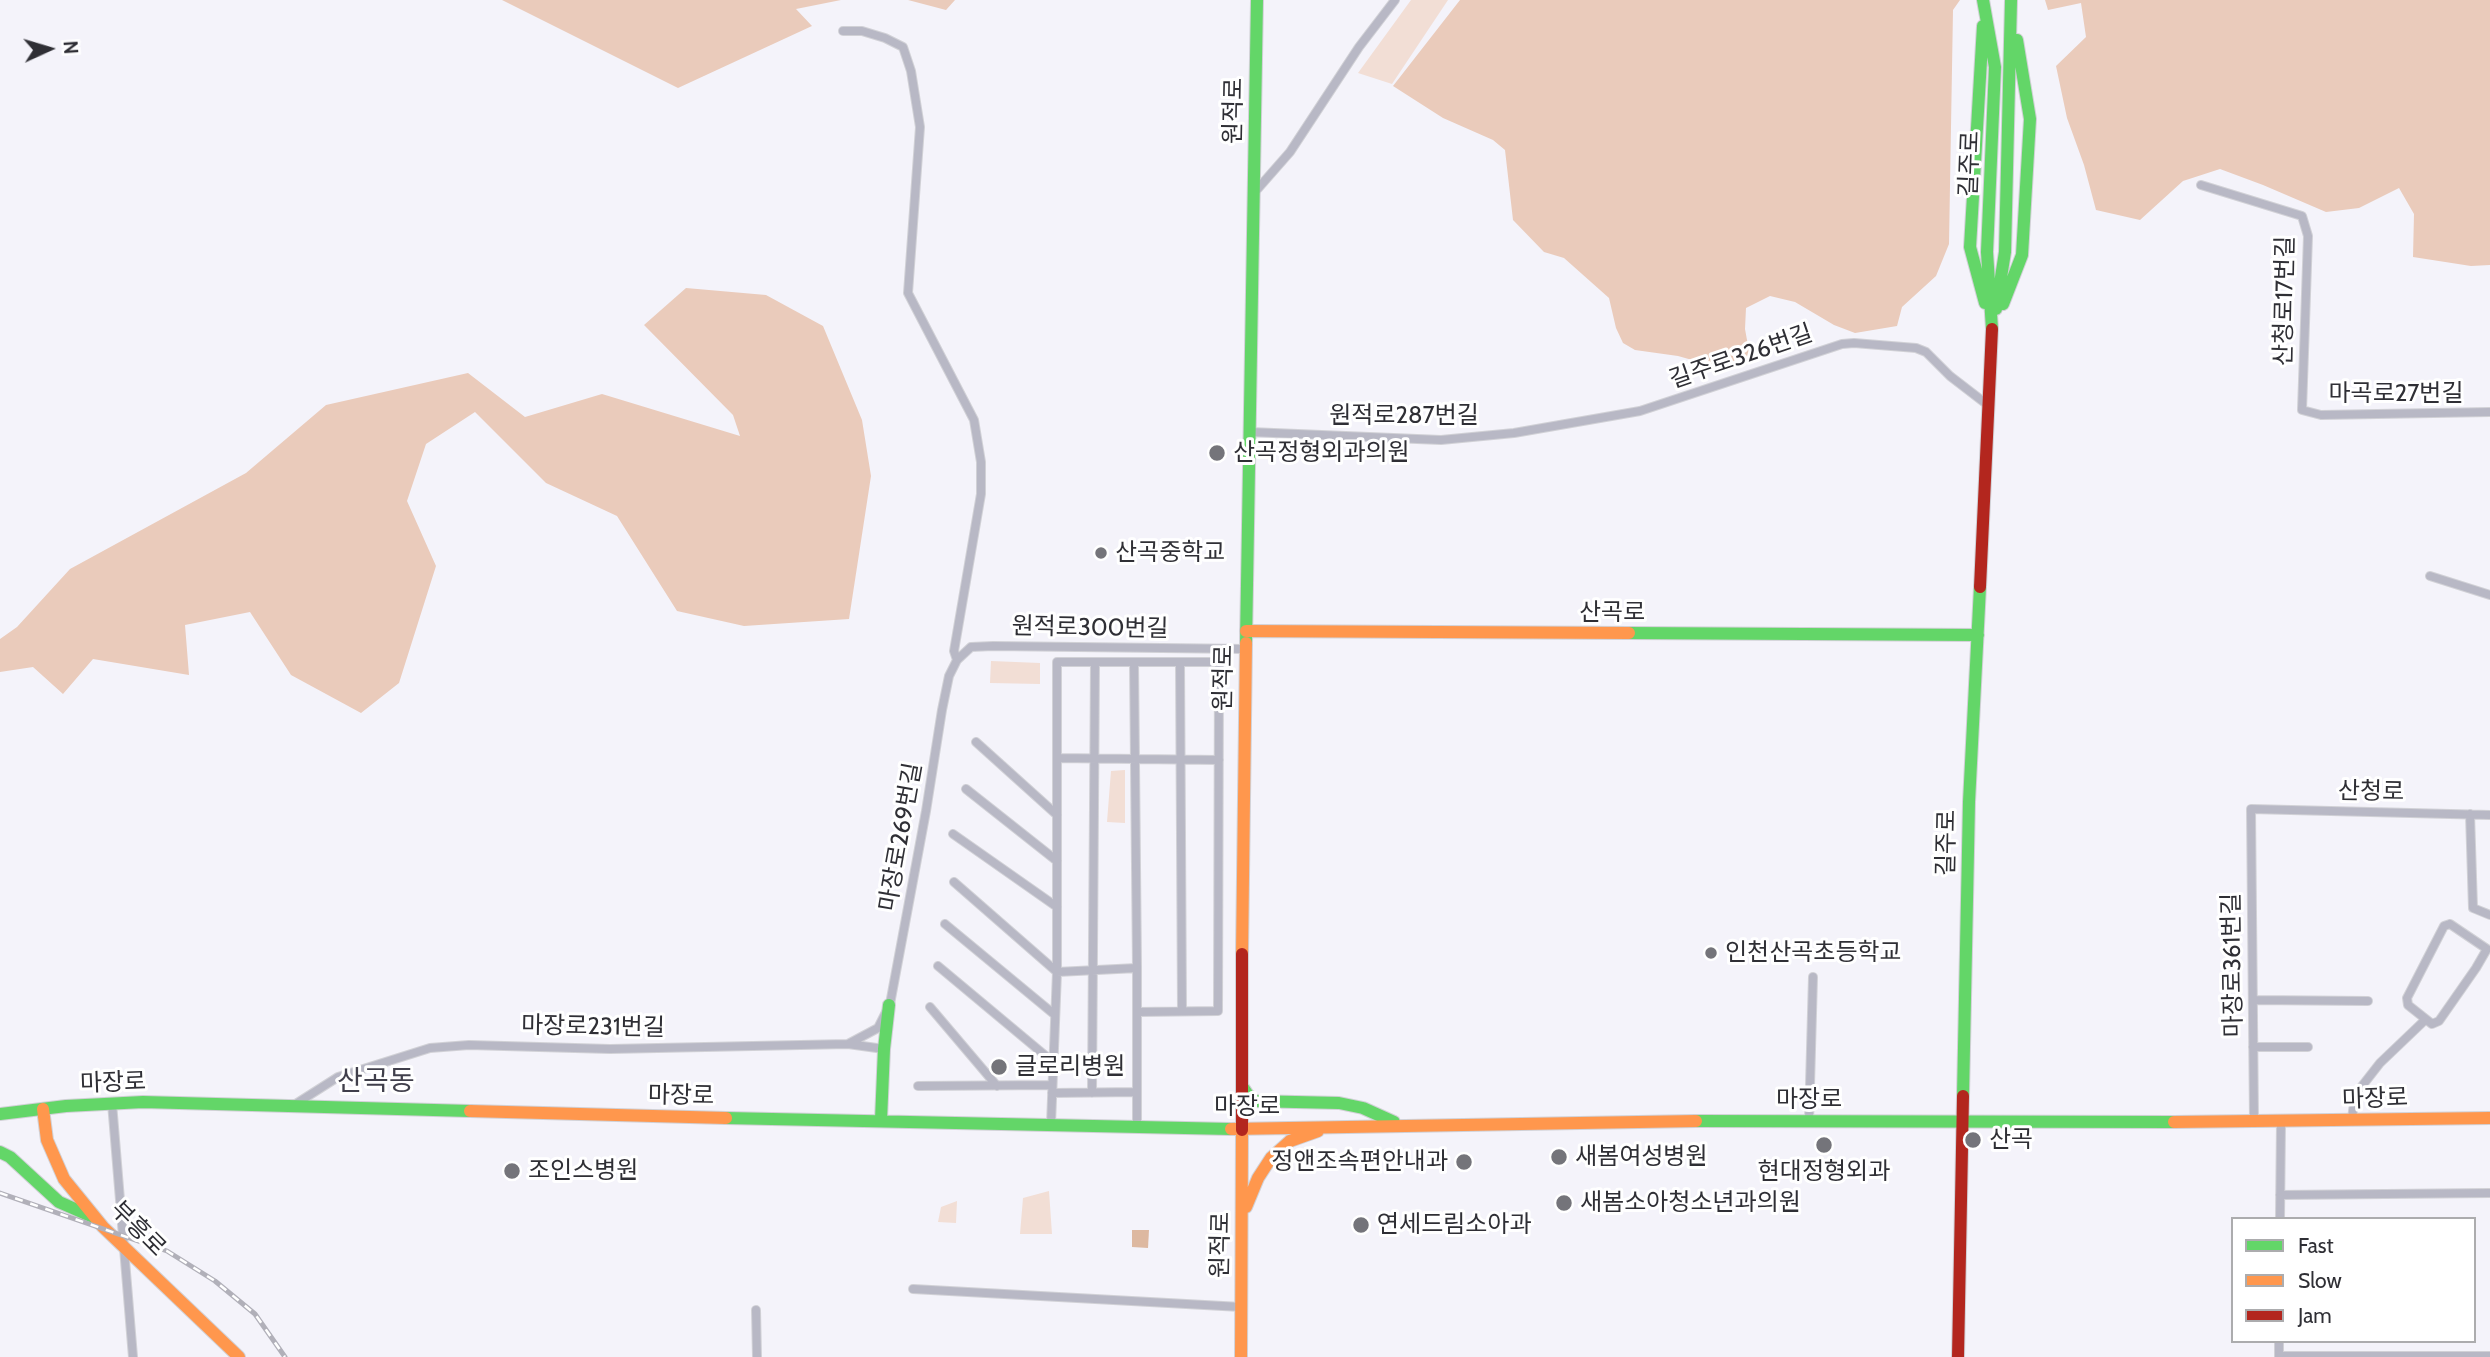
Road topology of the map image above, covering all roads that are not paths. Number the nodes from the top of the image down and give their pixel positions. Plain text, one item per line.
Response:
1 (1257, 0) edge
2 (1395, 0) edge
3 (1983, 3) edge
4 (2012, 5) edge
5 (843, 31) dead end
6 (2201, 185) dead end
7 (1254, 193) junction
8 (1993, 331) junction
9 (1989, 406) junction
10 (2302, 410) joint
11 (1640, 411) joint
12 (2490, 412) edge
13 (1250, 432) junction
14 (2430, 576) dead end
15 (2490, 595) edge
16 (1246, 631) junction
17 (1978, 635) junction
18 (1246, 649) junction
19 (957, 660) junction
20 (1095, 662) junction
21 (1135, 662) junction
22 (1180, 662) junction
23 (976, 742) dead end
24 (1057, 758) junction
25 (1094, 759) junction
26 (1180, 760) junction
27 (1219, 760) junction
28 (1135, 761) junction
29 (966, 789) dead end
30 (2251, 809) joint
31 (2470, 814) junction
32 (1057, 815) junction
33 (2490, 815) edge
34 (953, 834) dead end
35 (1057, 862) junction
36 (954, 882) dead end
37 (1057, 906) junction
38 (2490, 915) edge
39 (945, 924) dead end
40 (938, 966) dead end
41 (1137, 968) junction
42 (1092, 970) junction
43 (1056, 972) junction
44 (1813, 977) dead end
45 (2253, 1000) junction
46 (2368, 1001) dead end
47 (890, 1006) junction
48 (930, 1007) dead end
49 (1137, 1012) junction
50 (1182, 1012) junction
51 (1055, 1015) junction
52 (2425, 1020) junction
53 (848, 1044) junction
54 (2253, 1047) junction
55 (2308, 1047) dead end
56 (884, 1049) junction
57 (1053, 1062) junction
58 (918, 1086) dead end
59 (997, 1086) junction
60 (1242, 1086) junction
61 (1052, 1089) junction
62 (1137, 1092) junction
63 (1092, 1093) junction
64 (112, 1103) junction
65 (292, 1106) junction
66 (43, 1109) junction
67 (0, 1114) edge
68 (2490, 1118) edge
69 (2352, 1119) junction
70 (881, 1120) junction
71 (1809, 1121) junction
72 (1963, 1121) junction
73 (2254, 1122) junction
74 (2281, 1122) junction
75 (1051, 1124) junction
76 (1400, 1124) junction
77 (1137, 1126) junction
78 (1329, 1127) junction
79 (1242, 1129) junction
80 (0, 1152) edge
81 (2490, 1193) edge
82 (2280, 1195) junction
83 (1243, 1214) junction
84 (2280, 1217) edge
85 (96, 1219) junction
86 (123, 1245) junction
87 (913, 1289) dead end
88 (1241, 1307) junction
89 (756, 1310) dead end
90 (2279, 1356) edge
91 (2438, 1356) edge
92 (2490, 1356) edge
93 (132, 1357) edge
94 (239, 1357) edge
95 (757, 1357) edge
96 (1241, 1357) edge
97 (1958, 1357) edge

1 - 7 main road, 원적로
2 - 7 street
3 - 8 main road
4 - 8 main road, 길주로
4 - 8 main road
5 - 19 street
6 - 10 street, 산청로17번길
7 - 13 main road, 원적로
8 - 9 main road, 길주로
9 - 11 street, 길주로326번길
9 - 17 main road, 길주로
10 - 12 street, 마곡로27번길
11 - 13 street, 원적로287번길
13 - 16 main road, 원적로
14 - 15 street
16 - 17 main road, 산곡로
16 - 18 main road, 원적로
17 - 72 main road, 길주로
18 - 19 street, 원적로300번길
18 - 60 main road, 원적로
19 - 47 street, 마장로269번길
20 - 21 street
20 - 24 street
20 - 25 street
21 - 22 street
21 - 28 street
22 - 26 street
22 - 27 street
23 - 32 street
24 - 25 street
24 - 32 street
25 - 28 street
25 - 42 street
26 - 27 street
26 - 28 street
26 - 50 street
27 - 50 street
28 - 41 street
29 - 35 street
30 - 31 street, 산청로
30 - 45 street, 마장로361번길
31 - 33 street, 산청로
31 - 38 street
32 - 35 street
34 - 37 street
35 - 37 street
36 - 43 street
37 - 43 street
39 - 51 street
40 - 57 street
41 - 42 street
41 - 49 street
42 - 43 street
42 - 63 street
43 - 51 street
44 - 71 street
45 - 46 street
45 - 54 street, 마장로361번길
47 - 53 street, 마장로231번길
47 - 56 main road
48 - 59 street
49 - 50 street
49 - 62 street
51 - 57 street
52 - 52 street
52 - 69 street
53 - 56 street
53 - 65 street, 마장로231번길
54 - 55 street
54 - 73 street, 마장로361번길
56 - 70 main road
57 - 61 street
58 - 59 street
59 - 61 street
60 - 76 main road
60 - 79 main road, 원적로
61 - 63 street
61 - 75 street
62 - 63 street
62 - 77 street
64 - 65 main road, 마장로
64 - 66 main road, 마장로
64 - 86 street
65 - 70 main road, 마장로
66 - 67 main road, 마장로
66 - 85 main road, 부흥로
68 - 69 main road, 마장로
69 - 74 main road, 마장로
70 - 75 main road, 마장로
71 - 72 main road, 마장로
71 - 76 main road, 마장로
72 - 73 main road, 마장로
72 - 97 main road, 길주로
73 - 74 main road, 마장로
74 - 82 street
75 - 77 main road, 마장로
76 - 78 main road, 마장로
77 - 79 main road, 마장로
78 - 79 main road, 마장로
78 - 83 main road
79 - 83 main road, 원적로
80 - 85 main road
81 - 82 street
82 - 84 street
83 - 88 main road, 원적로
85 - 86 main road, 부흥로
86 - 93 street
86 - 94 main road, 부흥로
87 - 88 street
88 - 96 main road, 원적로
89 - 95 street
90 - 91 street
91 - 92 street

